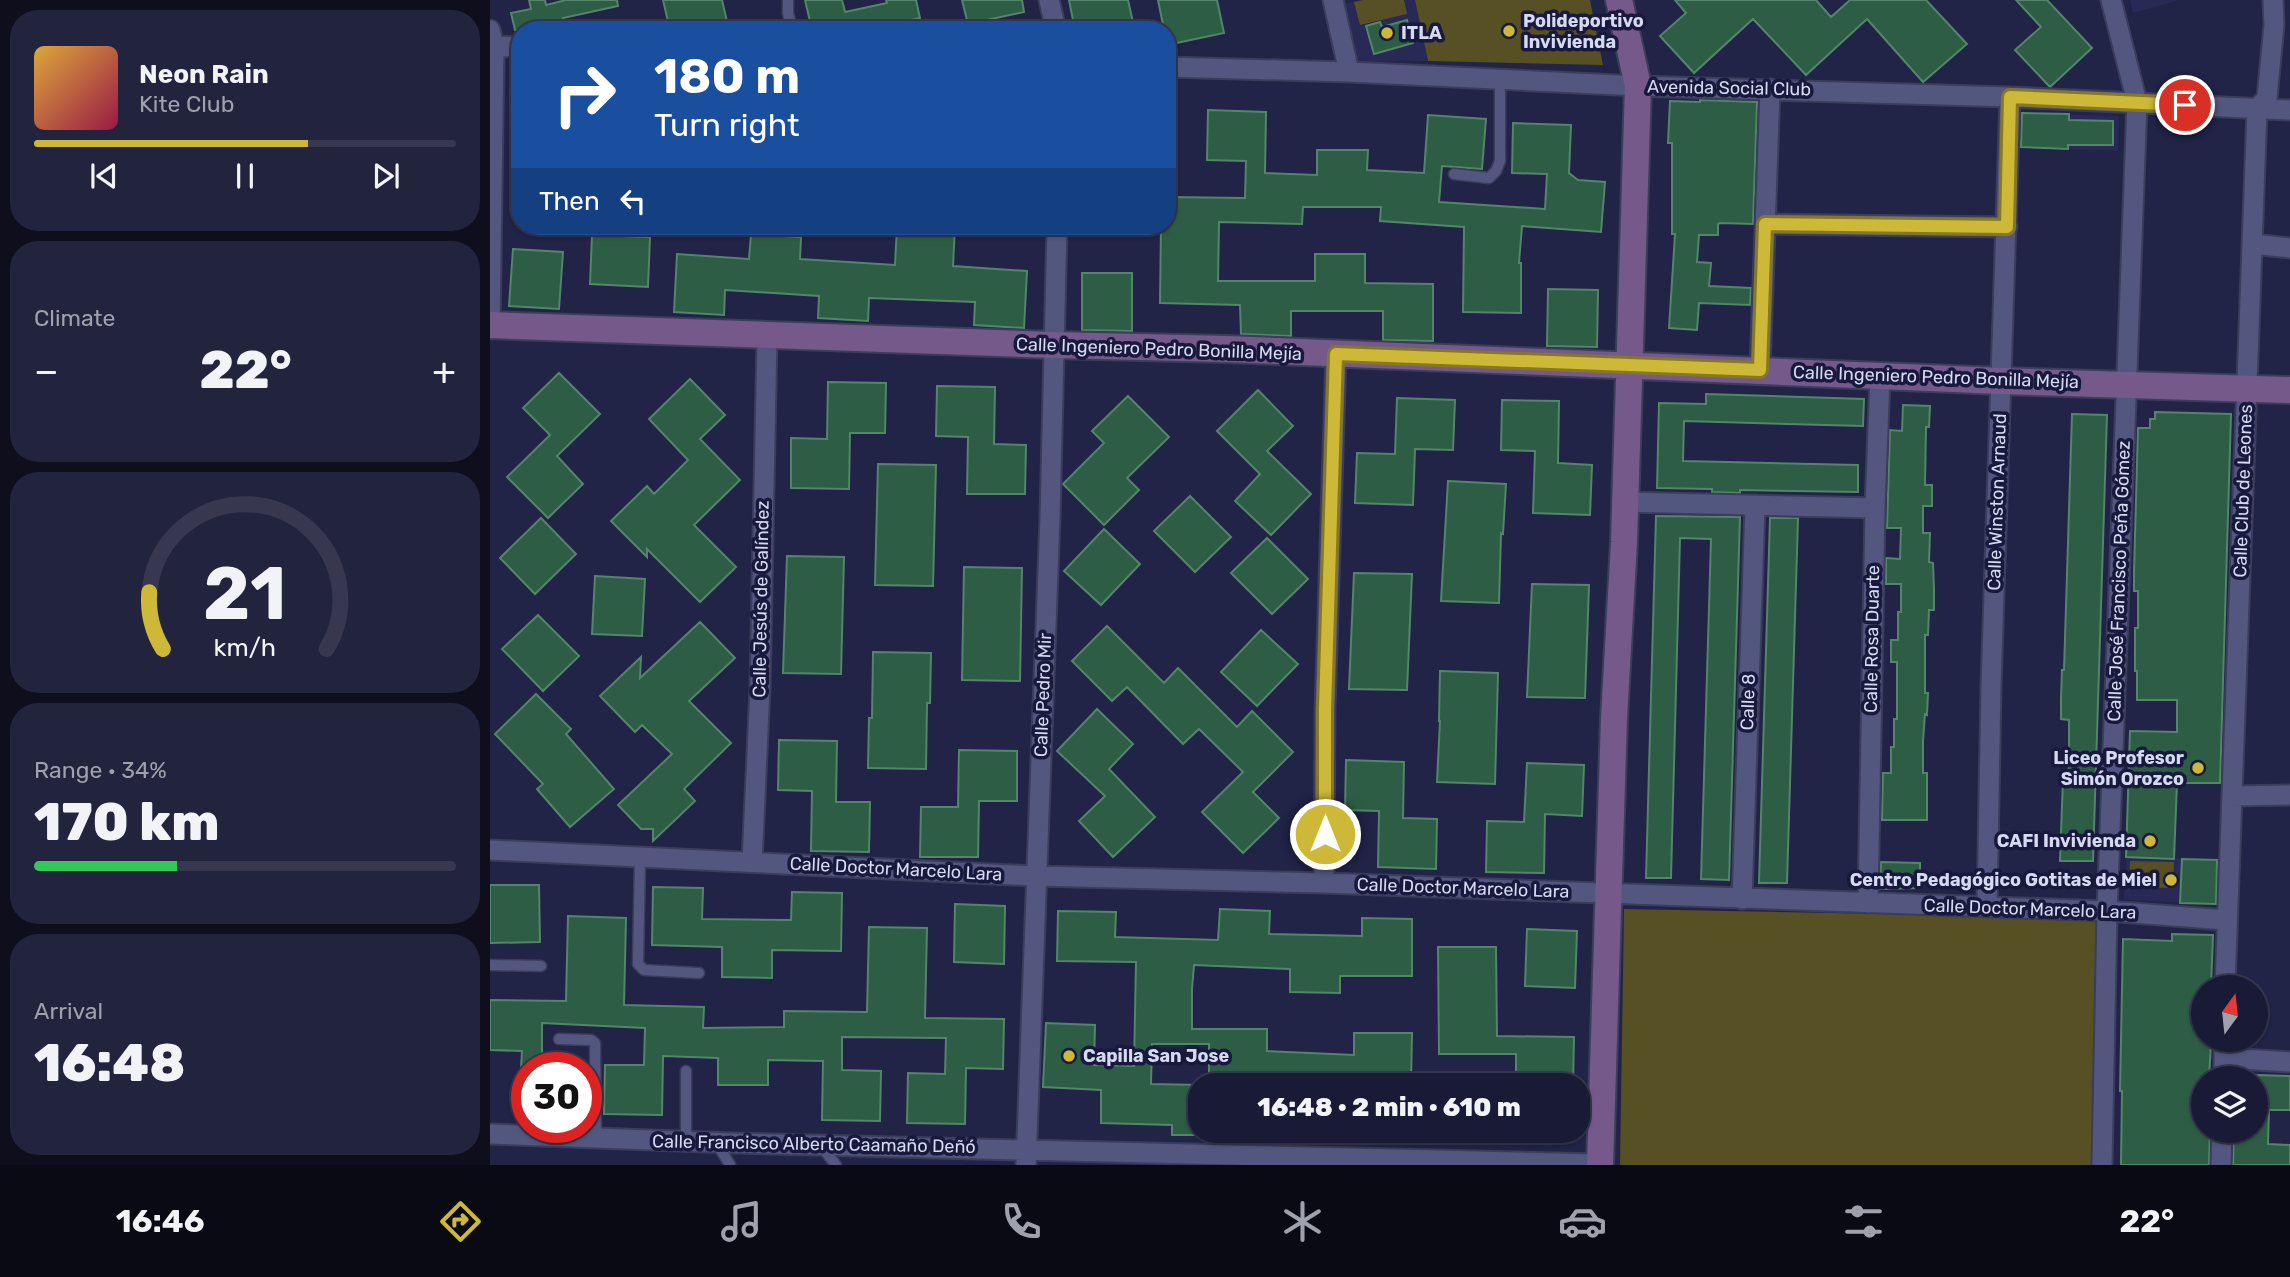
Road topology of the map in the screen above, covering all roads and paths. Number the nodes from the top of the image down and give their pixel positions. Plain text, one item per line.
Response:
1 (788, 0) edge
2 (1049, 0) edge
3 (1333, 0) edge
4 (1619, 0) edge
5 (2111, 0) edge
6 (2273, 0) edge
7 (790, 21) edge
8 (1054, 21) edge
9 (491, 40) edge
10 (511, 45) edge
11 (1176, 67) edge
12 (1349, 72) junction
13 (1500, 79) junction
14 (1638, 86) junction
15 (1770, 89) junction
16 (2010, 97) junction
17 (2137, 102) junction
18 (2257, 109) junction
19 (2290, 110) edge
20 (1454, 174) dead end
21 (1765, 224) junction
22 (2007, 227) junction
23 (1057, 235) edge
24 (2252, 244) junction
25 (2290, 248) edge
26 (490, 326) edge
27 (767, 336) junction
28 (1053, 345) junction
29 (1336, 354) junction
30 (1629, 365) junction
31 (1760, 370) junction
32 (1880, 376) junction
33 (2001, 381) junction
34 (2125, 384) junction
35 (2247, 388) junction
36 (2290, 390) edge
37 (1625, 502) junction
38 (1755, 505) junction
39 (1875, 508) junction
40 (2290, 795) edge
41 (2232, 796) junction
42 (490, 850) edge
43 (640, 857) junction
44 (752, 862) junction
45 (1036, 876) junction
46 (1324, 883) junction
47 (1608, 893) junction
48 (1742, 899) junction
49 (1868, 903) junction
50 (1987, 907) junction
51 (2107, 911) junction
52 (2226, 920) junction
53 (490, 965) edge
54 (541, 966) dead end
55 (699, 973) dead end
56 (2225, 975) edge
57 (559, 1039) dead end
58 (595, 1052) edge
59 (2224, 1059) edge
60 (2290, 1062) edge
61 (686, 1071) dead end
62 (490, 1134) edge
63 (511, 1135) edge
64 (602, 1138) edge
65 (686, 1141) junction
66 (716, 1142) junction
67 (2222, 1143) edge
68 (821, 1145) junction
69 (1026, 1157) edge
70 (1166, 1159) edge
71 (1311, 1161) edge
72 (730, 1165) edge
73 (835, 1165) edge
74 (1600, 1165) edge
75 (2102, 1165) edge
76 (2221, 1165) edge

1 - 7 lane
2 - 8 street
3 - 12 street
4 - 14 street
5 - 17 street, Calle José Francisco Peña Gómez
6 - 18 street, Calle Club de Leones
9 - 10 street
9 - 26 street
11 - 12 street, Avenida Social Club
12 - 13 street, Avenida Social Club
13 - 14 street, Avenida Social Club
13 - 20 lane
14 - 15 street, Avenida Social Club
14 - 30 street
15 - 16 street, Avenida Social Club
15 - 21 street
16 - 17 street, Avenida Social Club
16 - 22 street, Calle Winston Arnaud
17 - 18 street, Avenida Social Club
17 - 34 street, Calle José Francisco Peña Gómez
18 - 19 street, Avenida Social Club
18 - 24 street, Calle Club de Leones
21 - 22 street
21 - 31 street
22 - 33 street, Calle Winston Arnaud
23 - 28 street, Calle Pedro Mir
24 - 25 street
24 - 35 street, Calle Club de Leones
26 - 27 street, Calle Ingeniero Pedro Bonilla Mejía
27 - 28 street, Calle Ingeniero Pedro Bonilla Mejía
27 - 44 street, Calle Jesús de Galíndez
28 - 29 street, Calle Ingeniero Pedro Bonilla Mejía
28 - 45 street, Calle Pedro Mir
29 - 30 street, Calle Ingeniero Pedro Bonilla Mejía
29 - 46 street
30 - 31 street, Calle Ingeniero Pedro Bonilla Mejía
30 - 37 street
31 - 32 street, Calle Ingeniero Pedro Bonilla Mejía
32 - 33 street, Calle Ingeniero Pedro Bonilla Mejía
32 - 39 street, Calle Rosa Duarte
33 - 34 street, Calle Ingeniero Pedro Bonilla Mejía
33 - 50 street, Calle Winston Arnaud
34 - 35 street, Calle Ingeniero Pedro Bonilla Mejía
34 - 51 street, Calle José Francisco Peña Gómez
35 - 36 street, Calle Ingeniero Pedro Bonilla Mejía
35 - 41 street, Calle Club de Leones
37 - 38 street
37 - 47 street
38 - 39 street
38 - 48 street, Calle 8
39 - 49 street, Calle Rosa Duarte
40 - 41 street
41 - 52 street, Calle Club de Leones
42 - 43 street, Calle Doctor Marcelo Lara
43 - 44 street, Calle Doctor Marcelo Lara
43 - 55 lane
44 - 45 street, Calle Doctor Marcelo Lara
45 - 46 street, Calle Doctor Marcelo Lara
45 - 69 street, Calle Pedro Mir
46 - 47 street, Calle Doctor Marcelo Lara
47 - 48 street, Calle Doctor Marcelo Lara
47 - 74 street
48 - 49 street, Calle Doctor Marcelo Lara
49 - 50 street, Calle Doctor Marcelo Lara
50 - 51 street, Calle Doctor Marcelo Lara
51 - 52 street, Calle Doctor Marcelo Lara
51 - 75 street, Calle José Francisco Peña Gómez
52 - 56 street, Calle Club de Leones
53 - 54 lane
57 - 58 lane
59 - 60 street
61 - 65 lane
62 - 63 street, Calle Francisco Alberto Caamaño Deñó
64 - 65 street, Calle Francisco Alberto Caamaño Deñó
65 - 66 street, Calle Francisco Alberto Caamaño Deñó
66 - 68 street, Calle Francisco Alberto Caamaño Deñó
66 - 72 lane
67 - 76 street
68 - 69 street, Calle Francisco Alberto Caamaño Deñó
68 - 73 lane
69 - 70 street, Calle Francisco Alberto Caamaño Deñó
70 - 71 street, Calle Francisco Alberto Caamaño Deñó
71 - 74 street, Calle Francisco Alberto Caamaño Deñó

